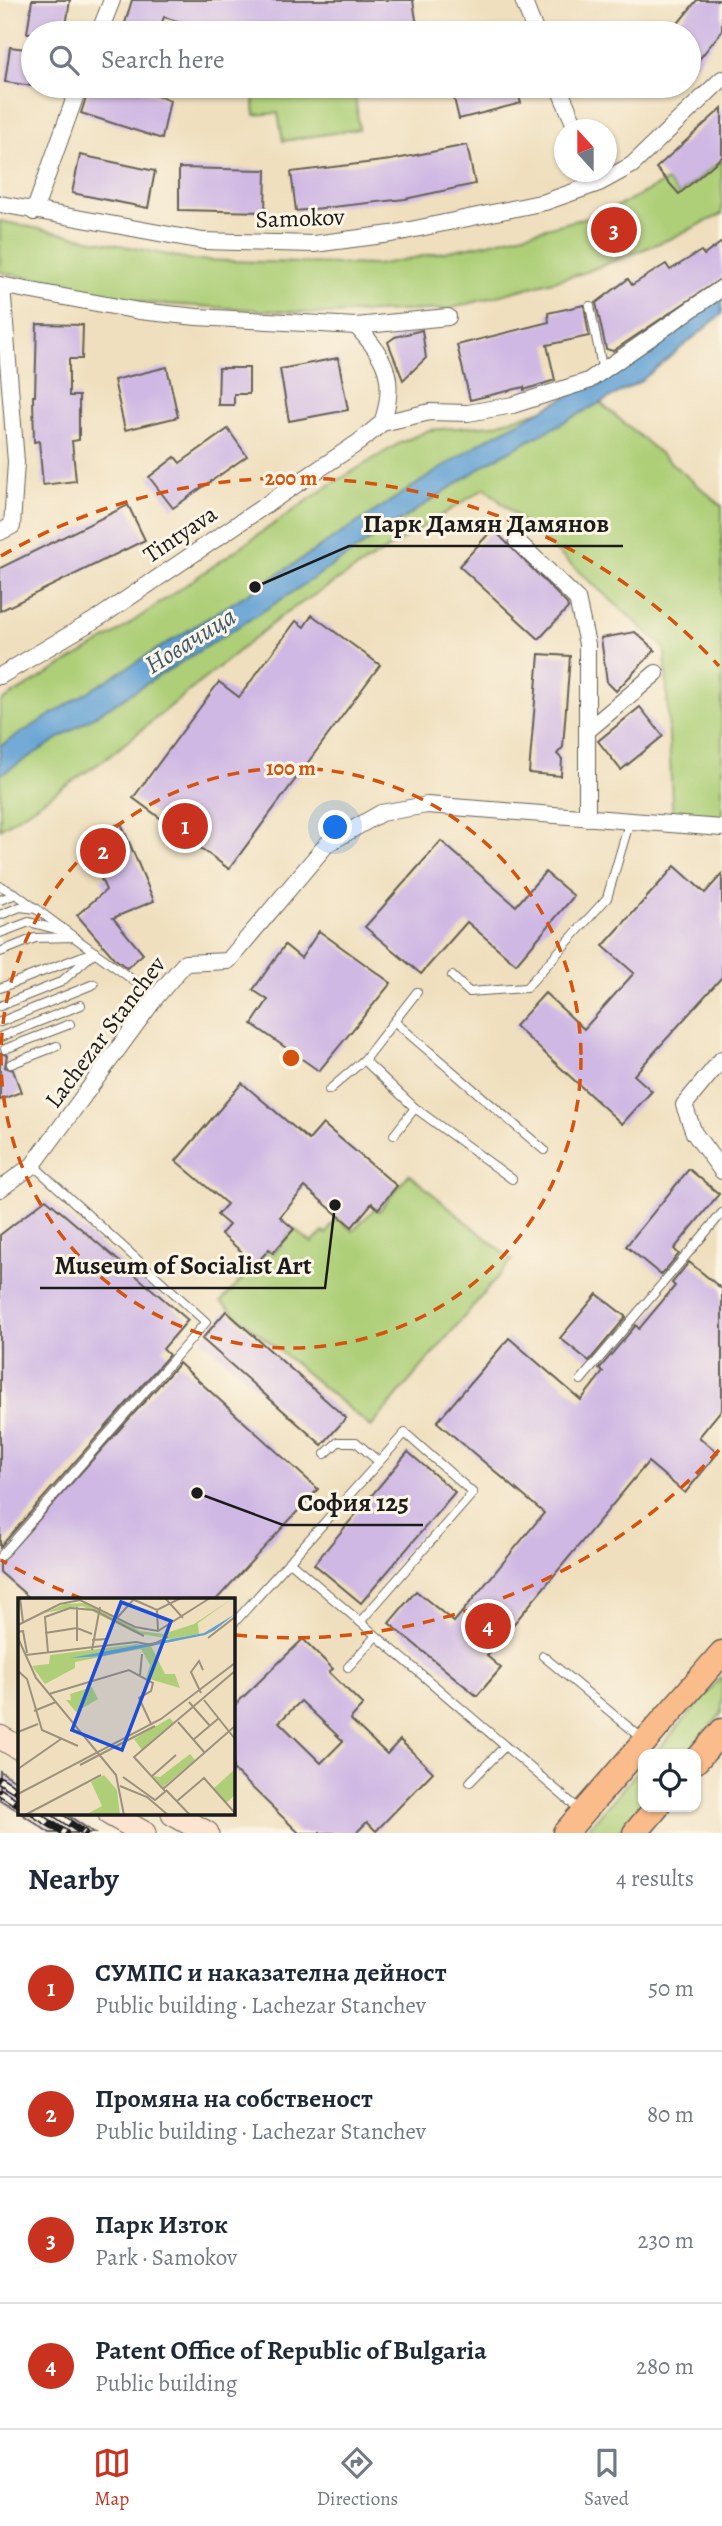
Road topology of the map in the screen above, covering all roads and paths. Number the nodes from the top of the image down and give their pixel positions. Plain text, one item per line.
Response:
1 (112, 0) edge
2 (523, 0) edge
3 (104, 21) edge
4 (531, 21) edge
5 (722, 79) edge
6 (75, 98) edge
7 (563, 98) edge
8 (572, 119) edge
9 (617, 170) edge
10 (586, 182) edge
11 (0, 204) edge
12 (33, 212) junction
13 (1, 286) edge
14 (722, 288) edge
15 (590, 306) dead end
16 (448, 317) dead end
17 (356, 326) junction
18 (603, 372) junction
19 (382, 422) junction
20 (0, 532) edge
21 (517, 541) dead end
22 (656, 673) dead end
23 (0, 676) edge
24 (587, 731) junction
25 (587, 818) junction
26 (630, 820) junction
27 (722, 828) edge
28 (0, 886) edge
29 (16, 894) junction
30 (0, 900) edge
31 (38, 909) junction
32 (0, 915) edge
33 (0, 933) edge
34 (74, 937) junction
35 (0, 952) edge
36 (94, 952) junction
37 (452, 976) dead end
38 (94, 984) dead end
39 (0, 988) edge
40 (417, 992) dead end
41 (156, 997) junction
42 (81, 1005) dead end
43 (0, 1006) edge
44 (0, 1022) edge
45 (395, 1022) junction
46 (70, 1024) dead end
47 (0, 1037) edge
48 (57, 1046) dead end
49 (5, 1049) dead end
50 (722, 1059) edge
51 (364, 1060) junction
52 (11, 1064) dead end
53 (329, 1090) dead end
54 (415, 1108) junction
55 (394, 1135) dead end
56 (544, 1150) dead end
57 (33, 1165) junction
58 (722, 1171) edge
59 (512, 1179) dead end
60 (0, 1189) edge
61 (722, 1213) edge
62 (581, 1380) dead end
63 (325, 1454) dead end
64 (379, 1462) junction
65 (0, 1557) edge
66 (289, 1561) junction
67 (360, 1622) junction
68 (234, 1623) edge
69 (376, 1636) junction
70 (722, 1653) edge
71 (543, 1656) dead end
72 (348, 1667) dead end
73 (722, 1731) edge
74 (0, 1737) edge
75 (646, 1741) junction
76 (505, 1746) junction
77 (18, 1747) edge
78 (701, 1755) edge
79 (470, 1782) dead end
80 (653, 1812) edge
81 (583, 1813) junction
82 (112, 1815) edge
83 (175, 1815) edge
84 (144, 1833) edge
85 (207, 1833) edge
86 (565, 1833) edge
87 (635, 1833) edge

1 - 3 street
2 - 4 street
5 - 9 street
6 - 12 street
7 - 8 street
10 - 12 street, Samokov
11 - 12 street, Samokov
13 - 17 street
13 - 20 street
14 - 18 street
15 - 18 lane
16 - 17 street
17 - 19 street
18 - 19 street
19 - 23 street, Tintyava
21 - 24 street
22 - 24 street
24 - 25 street
25 - 26 street, Lachezar Stanchev
25 - 41 street, Lachezar Stanchev
26 - 27 street, Lachezar Stanchev
26 - 37 lane
28 - 29 lane
29 - 30 lane
29 - 31 lane
31 - 32 lane
31 - 34 lane
33 - 34 lane
34 - 35 lane
34 - 36 lane
36 - 39 lane
36 - 41 lane
36 - 43 lane
38 - 44 lane
40 - 45 lane
41 - 57 street, Lachezar Stanchev
42 - 47 lane
45 - 51 lane
45 - 56 lane
46 - 49 lane
48 - 52 lane
50 - 58 street
51 - 53 lane
51 - 54 lane
54 - 55 lane
54 - 59 lane
57 - 60 street, Lachezar Stanchev
57 - 65 lane
61 - 62 lane
63 - 64 lane
64 - 66 lane
64 - 67 lane
66 - 67 lane
66 - 68 lane
67 - 69 lane
69 - 72 lane
69 - 76 lane
70 - 75 main road
71 - 75 lane
73 - 78 main road
74 - 77 main road
75 - 81 main road
76 - 79 lane
76 - 81 lane
80 - 87 main road
81 - 86 main road
82 - 84 main road
83 - 85 main road

